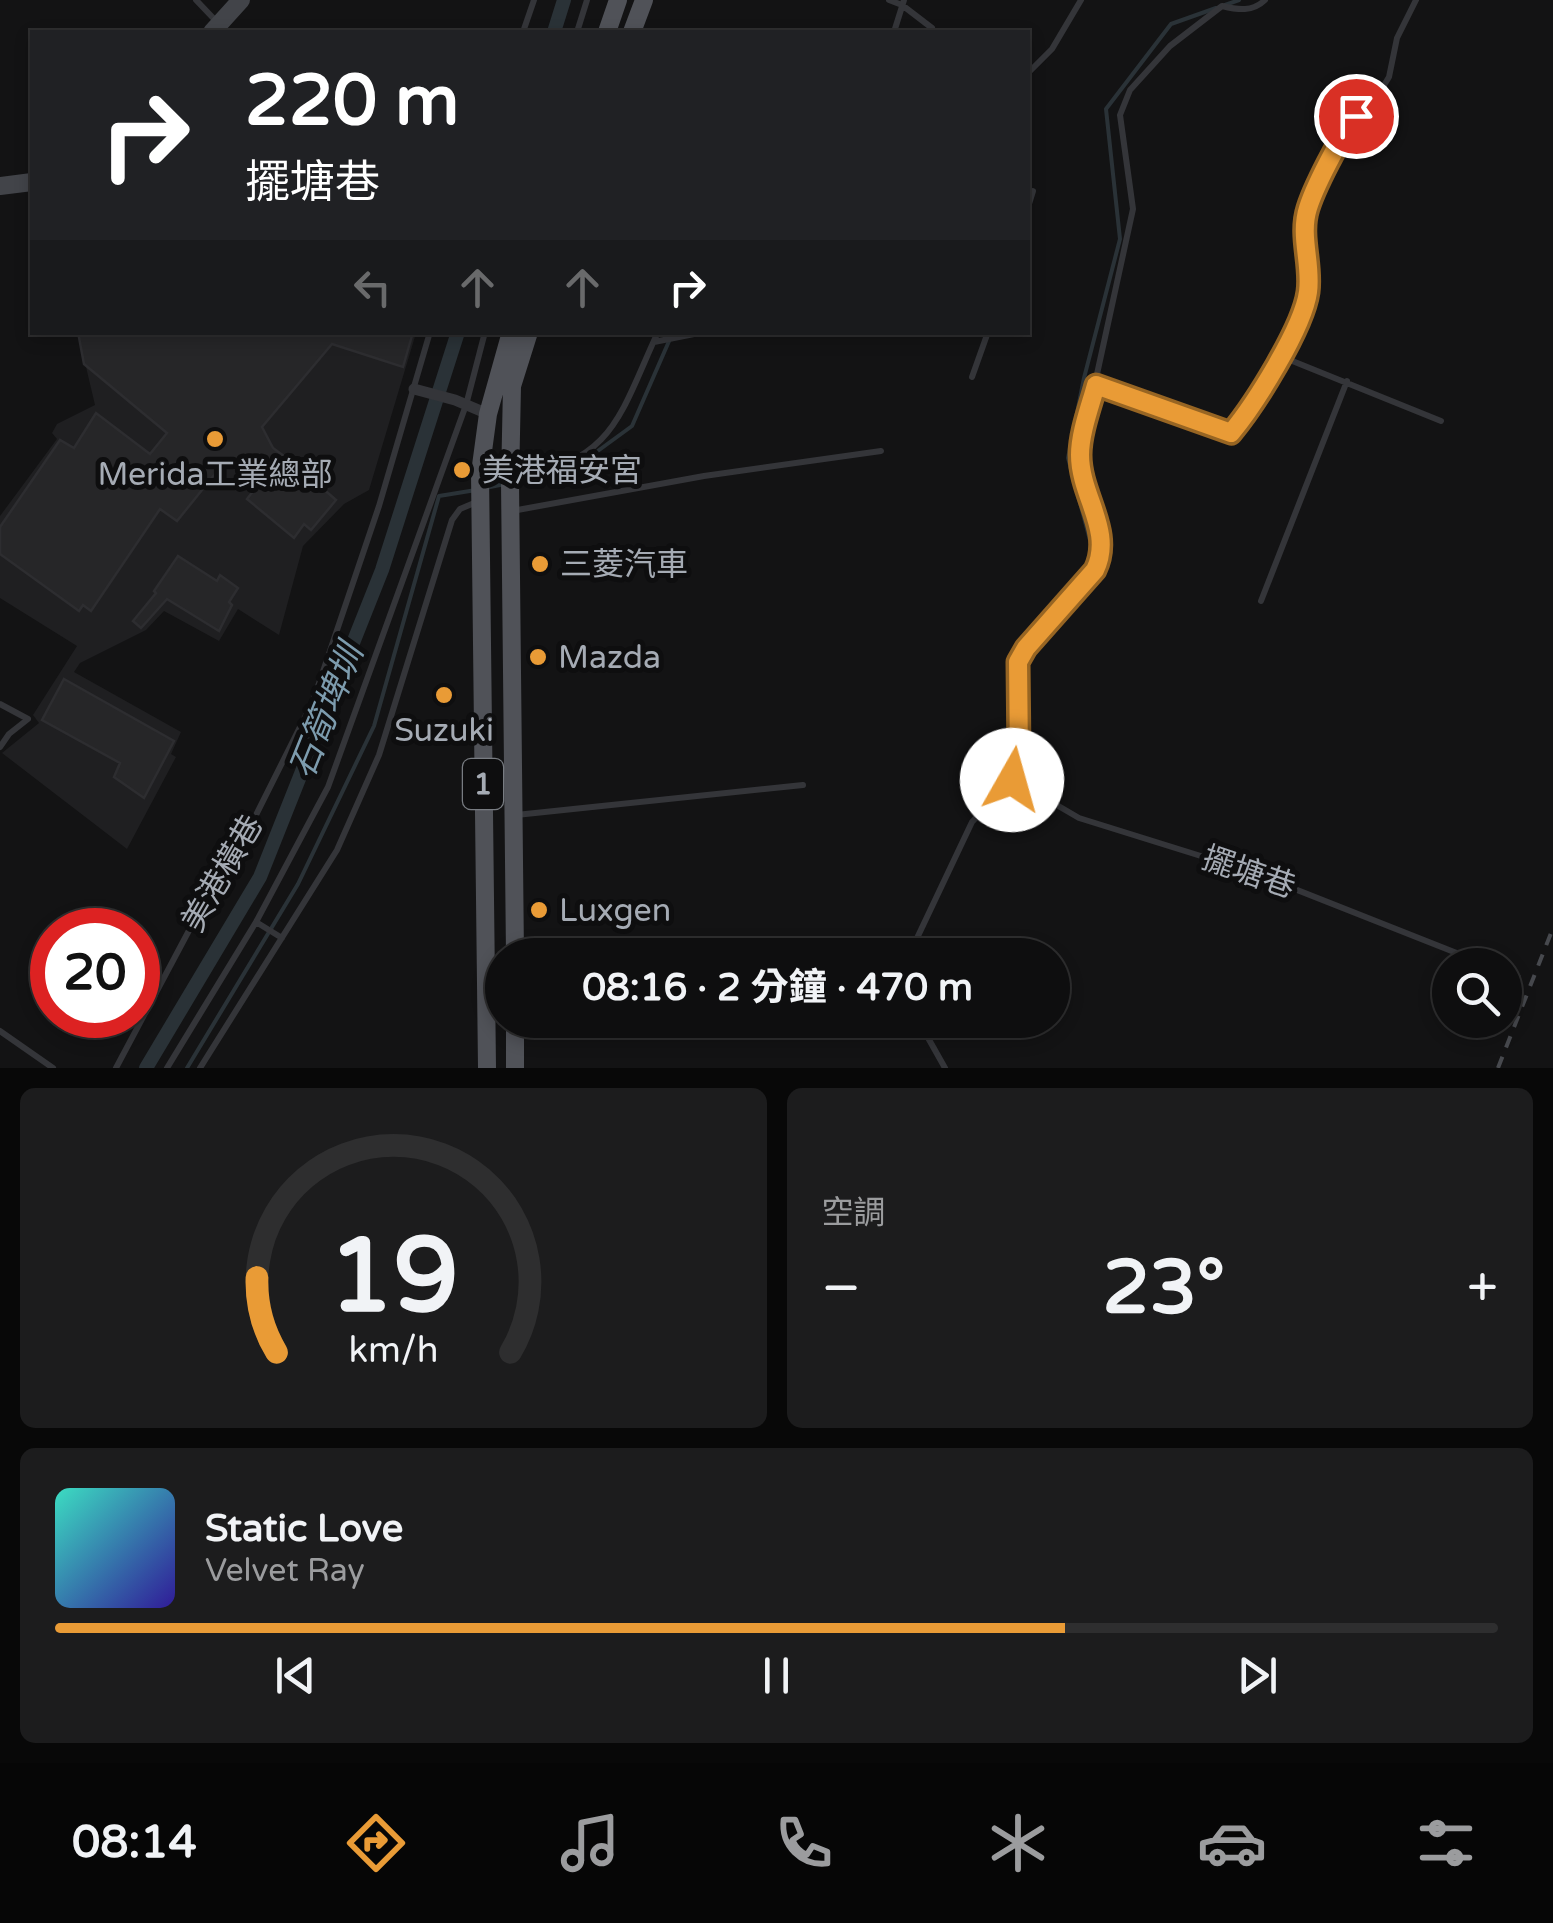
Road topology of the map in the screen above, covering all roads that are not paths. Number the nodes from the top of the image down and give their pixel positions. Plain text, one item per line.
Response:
1 (196, 0) edge
2 (241, 0) edge
3 (534, 0) edge
4 (587, 0) edge
5 (618, 0) edge
6 (644, 0) edge
7 (889, 0) edge
8 (1081, 0) edge
9 (1266, 0) edge
10 (1416, 0) edge
11 (903, 2) edge
12 (1220, 3) edge
13 (216, 28) edge
14 (524, 30) edge
15 (577, 30) edge
16 (607, 30) edge
17 (633, 30) edge
18 (895, 30) edge
19 (930, 30) edge
20 (1030, 71) edge
21 (30, 182) edge
22 (0, 186) edge
23 (1033, 191) dead end
24 (1030, 201) edge
25 (429, 335) edge
26 (485, 335) edge
27 (510, 335) edge
28 (528, 335) edge
29 (657, 335) edge
30 (689, 335) edge
31 (987, 335) edge
32 (654, 342) junction
33 (1279, 356) junction
34 (972, 377) dead end
35 (1347, 381) junction
36 (1096, 385) junction
37 (414, 388) junction
38 (460, 402) junction
39 (488, 414) junction
40 (1441, 422) dead end
41 (882, 451) dead end
42 (510, 479) junction
43 (480, 500) junction
44 (511, 512) junction
45 (1261, 601) dead end
46 (0, 704) edge
47 (0, 747) edge
48 (1012, 780) junction
49 (803, 785) dead end
50 (512, 815) junction
51 (256, 922) junction
52 (282, 938) junction
53 (515, 938) edge
54 (917, 938) edge
55 (1444, 948) edge
56 (0, 1031) edge
57 (515, 1038) edge
58 (930, 1038) edge
59 (53, 1068) edge
60 (116, 1068) edge
61 (167, 1068) edge
62 (200, 1068) edge
63 (487, 1068) edge
64 (515, 1068) edge
65 (945, 1068) edge

1 - 13 lane
2 - 13 street
3 - 14 lane
4 - 15 lane
5 - 16 main road
6 - 17 main road
7 - 11 lane
8 - 20 lane
9 - 12 lane
10 - 33 lane
11 - 18 lane
11 - 19 lane
12 - 36 lane
21 - 22 street
23 - 24 lane
25 - 37 lane, 美港橫巷
26 - 38 lane
27 - 39 main road, 1
28 - 42 main road, 1
29 - 32 lane
30 - 32 lane
31 - 34 lane
32 - 42 lane
33 - 35 lane
33 - 36 lane
35 - 40 lane
35 - 45 lane
36 - 48 lane
37 - 38 street
37 - 60 lane, 美港橫巷
38 - 39 street
38 - 51 lane
39 - 43 main road, 1
41 - 44 lane
42 - 44 main road, 1
43 - 52 lane
43 - 63 main road, 1
44 - 50 main road, 1
46 - 47 lane
48 - 54 lane
48 - 55 lane, 擺塘巷
49 - 50 lane
50 - 53 main road, 1
51 - 52 lane
51 - 61 lane
52 - 62 lane
56 - 59 lane
57 - 64 main road
58 - 65 lane

